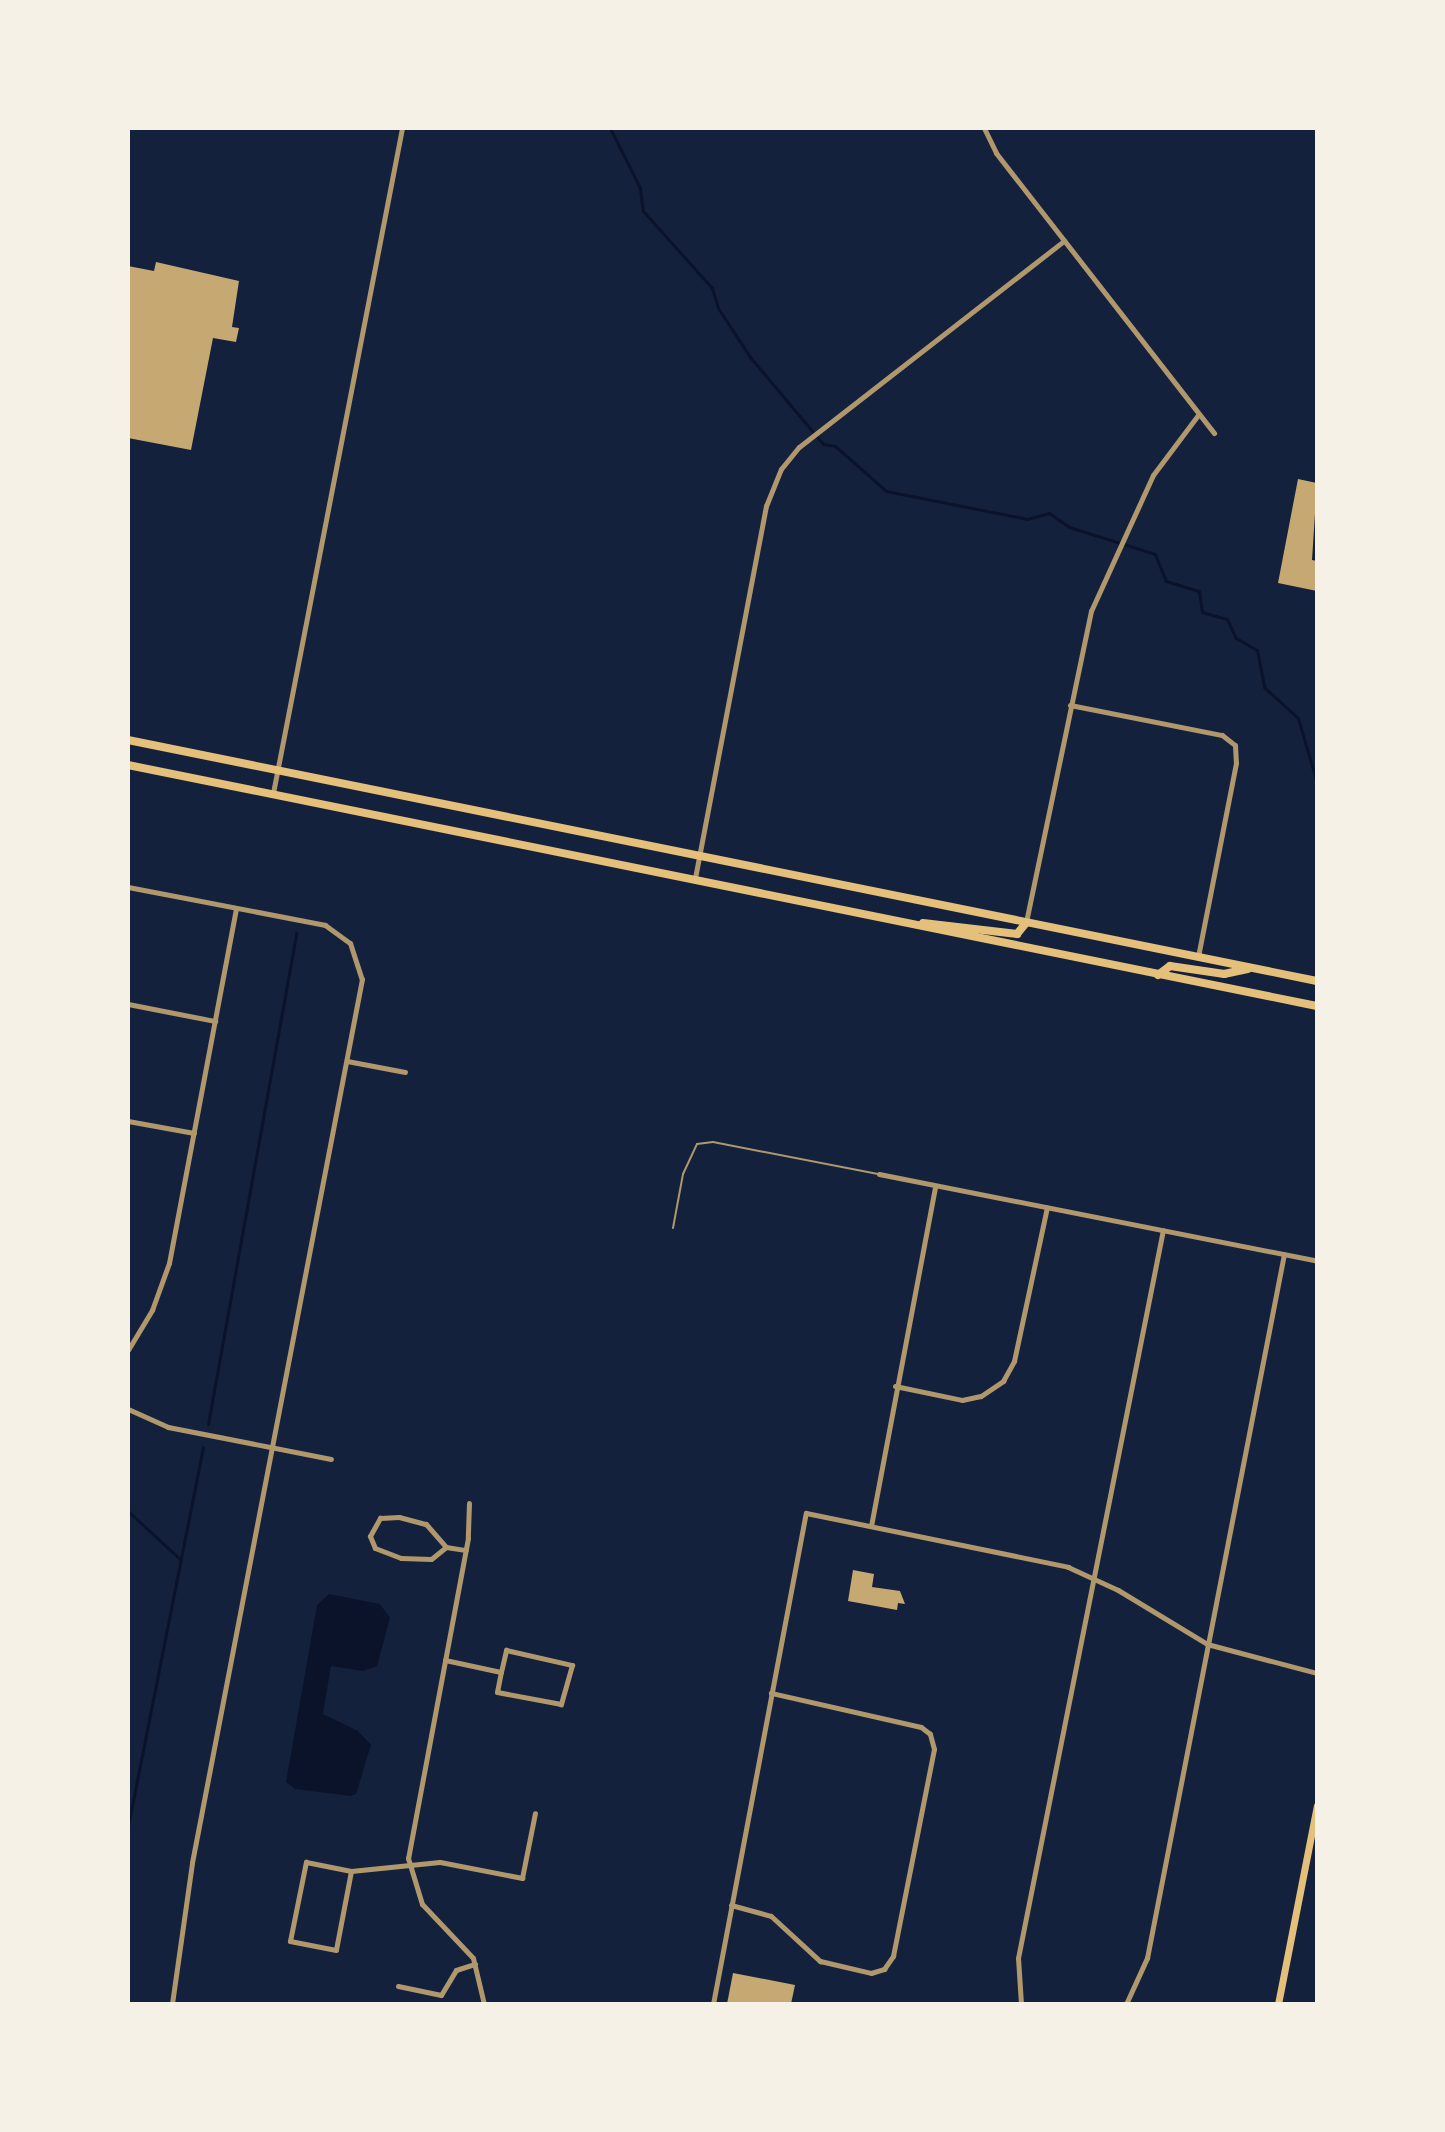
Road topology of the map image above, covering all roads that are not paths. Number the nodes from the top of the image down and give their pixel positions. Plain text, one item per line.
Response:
1 (402, 128) edge
2 (984, 128) edge
3 (1064, 241) junction
4 (1198, 415) junction
5 (1214, 433) dead end
6 (1070, 705) junction
7 (128, 740) edge
8 (128, 765) edge
9 (276, 769) junction
10 (273, 793) junction
11 (699, 854) junction
12 (695, 878) junction
13 (128, 887) edge
14 (236, 908) junction
15 (902, 923) junction
16 (1026, 923) junction
17 (1198, 957) junction
18 (1252, 967) junction
19 (1158, 975) junction
20 (1317, 981) edge
21 (128, 1004) edge
22 (1317, 1006) edge
23 (215, 1021) junction
24 (347, 1061) junction
25 (405, 1072) dead end
26 (128, 1121) edge
27 (194, 1133) junction
28 (879, 1174) joint
29 (935, 1186) junction
30 (1047, 1207) junction
31 (673, 1228) dead end
32 (1163, 1230) junction
33 (1284, 1254) junction
34 (1317, 1261) edge
35 (128, 1350) edge
36 (895, 1386) junction
37 (128, 1409) edge
38 (272, 1448) junction
39 (331, 1459) dead end
40 (469, 1503) dead end
41 (871, 1526) junction
42 (446, 1547) junction
43 (466, 1550) junction
44 (1094, 1577) junction
45 (1207, 1644) junction
46 (445, 1660) junction
47 (501, 1672) junction
48 (1317, 1673) edge
49 (771, 1693) junction
50 (1317, 1806) edge
51 (535, 1813) dead end
52 (408, 1865) junction
53 (351, 1871) junction
54 (731, 1905) junction
55 (476, 1965) junction
56 (398, 1986) dead end
57 (172, 2004) edge
58 (484, 2004) edge
59 (713, 2004) edge
60 (1021, 2004) edge
61 (1126, 2004) edge
62 (1278, 2004) edge

1 - 9 street
2 - 3 street
3 - 4 street
3 - 11 street
4 - 5 street
4 - 6 street
6 - 16 street
6 - 17 street
7 - 9 main road
8 - 10 main road
9 - 10 street
9 - 11 main road
10 - 12 main road
11 - 12 street
11 - 16 main road
12 - 15 main road
13 - 14 street
14 - 23 street
14 - 24 street
15 - 16 main road
15 - 19 main road
16 - 17 main road
17 - 18 main road
18 - 19 main road
18 - 20 main road
19 - 22 main road
21 - 23 street
23 - 27 street
24 - 25 street
24 - 38 street
26 - 27 street
27 - 35 street
28 - 29 street
28 - 31 lane
29 - 30 street
29 - 36 street
30 - 32 street
30 - 36 street
32 - 33 street
32 - 44 street
33 - 34 street
33 - 45 street
36 - 41 street
37 - 38 street
38 - 39 street
38 - 57 street
40 - 43 street
41 - 44 street
41 - 49 street
42 - 42 street
42 - 43 street
43 - 46 street
44 - 45 street
44 - 60 street
45 - 48 street
45 - 61 street
46 - 47 street
46 - 52 street
47 - 47 street
49 - 54 street
49 - 54 street
50 - 62 main road
51 - 52 street
52 - 53 street
52 - 55 street
53 - 53 street
54 - 59 street
55 - 56 street
55 - 58 street

